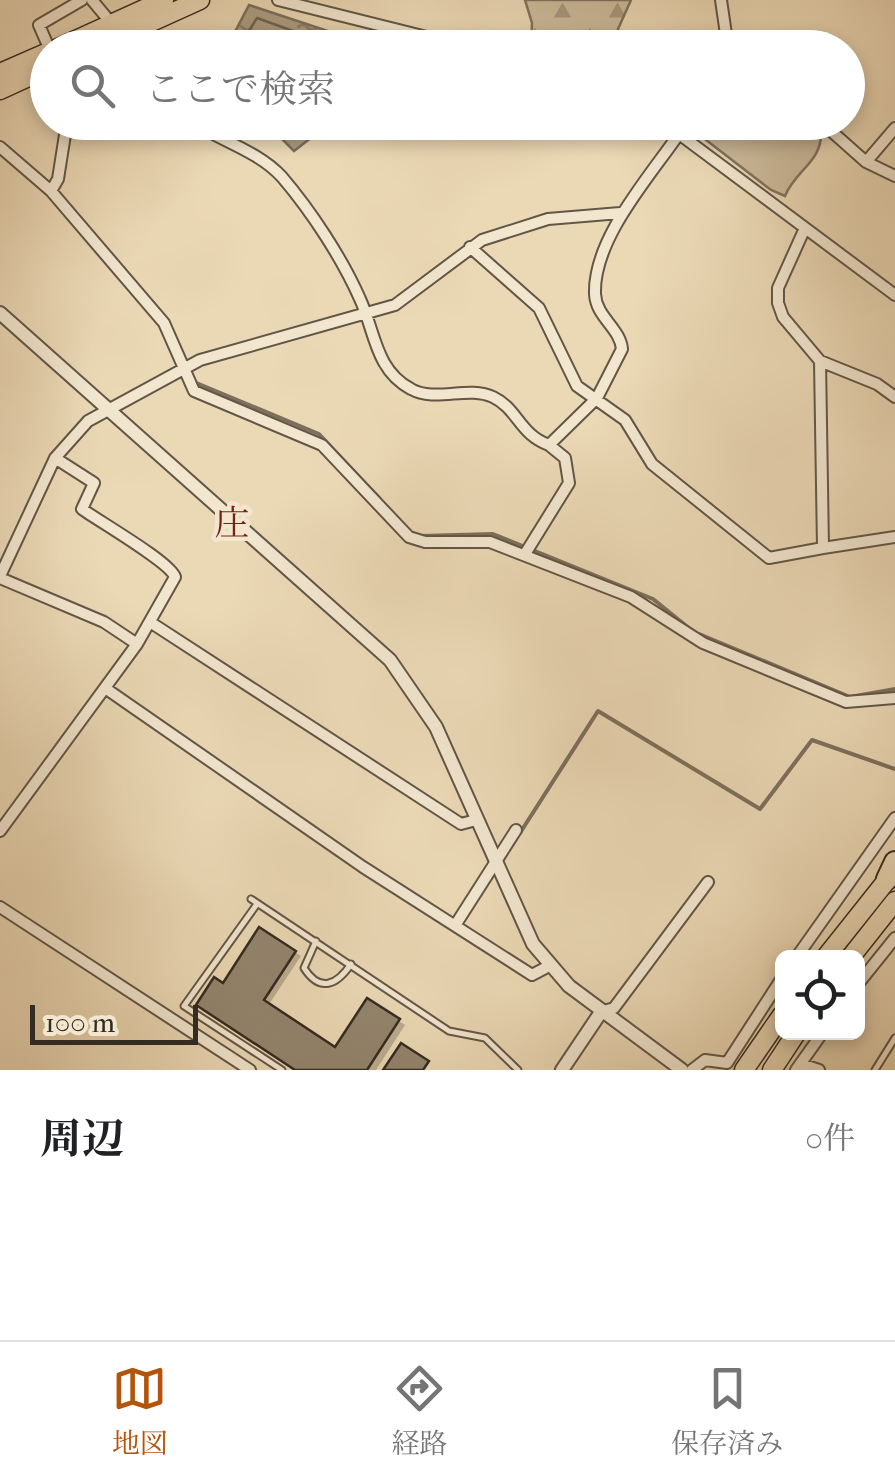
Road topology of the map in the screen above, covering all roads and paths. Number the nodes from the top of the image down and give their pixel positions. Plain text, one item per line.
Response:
1 (82, 0) edge
2 (92, 0) edge
3 (164, 0) edge
4 (200, 0) edge
5 (278, 0) edge
6 (721, 0) edge
7 (42, 30) edge
8 (119, 30) edge
9 (129, 30) edge
10 (134, 30) edge
11 (398, 30) edge
12 (725, 30) edge
13 (30, 59) edge
14 (0, 74) edge
15 (30, 76) edge
16 (0, 90) edge
17 (895, 128) edge
18 (65, 140) edge
19 (227, 140) edge
20 (675, 140) edge
21 (699, 140) edge
22 (842, 140) edge
23 (0, 147) edge
24 (866, 162) junction
25 (895, 176) edge
26 (51, 191) junction
27 (620, 212) junction
28 (805, 228) junction
29 (470, 247) junction
30 (895, 295) edge
31 (0, 313) edge
32 (366, 315) junction
33 (820, 360) junction
34 (182, 369) junction
35 (895, 397) edge
36 (598, 398) junction
37 (110, 411) junction
38 (549, 445) junction
39 (54, 458) junction
40 (895, 537) edge
41 (822, 548) junction
42 (524, 554) junction
43 (0, 577) edge
44 (150, 622) junction
45 (137, 644) junction
46 (105, 688) junction
47 (895, 698) edge
48 (895, 818) edge
49 (476, 820) junction
50 (516, 830) dead end
51 (0, 831) edge
52 (495, 864) junction
53 (892, 870) edge
54 (708, 882) dead end
55 (895, 901) edge
56 (0, 907) edge
57 (456, 924) junction
58 (895, 938) edge
59 (316, 941) junction
60 (802, 950) edge
61 (830, 950) edge
62 (856, 950) edge
63 (351, 964) junction
64 (549, 966) junction
65 (865, 975) edge
66 (775, 989) edge
67 (600, 1012) junction
68 (775, 1025) edge
69 (895, 1038) edge
70 (792, 1040) edge
71 (817, 1040) edge
72 (798, 1067) edge
73 (250, 1070) edge
74 (282, 1070) edge
75 (518, 1070) edge
76 (562, 1070) edge
77 (682, 1070) edge
78 (692, 1070) edge
79 (744, 1070) edge
80 (772, 1070) edge
81 (819, 1070) edge
82 (875, 1070) edge

1 - 7 street
2 - 8 street
3 - 9 main road
4 - 10 main road
5 - 11 street
6 - 12 street
13 - 14 main road
15 - 16 main road
17 - 24 street
18 - 26 street
19 - 32 street
20 - 27 street
21 - 28 street
22 - 24 street
23 - 26 street
24 - 25 street
26 - 34 street
27 - 29 street
27 - 36 street
28 - 30 street
28 - 33 street
29 - 32 street
29 - 36 street
31 - 37 street
32 - 34 street
32 - 38 street
33 - 35 street
33 - 41 street
34 - 37 street
34 - 42 street
36 - 38 street
36 - 41 street
37 - 39 street
37 - 49 street
38 - 42 street
39 - 43 street
39 - 44 street
40 - 41 street
42 - 47 street
43 - 45 street
44 - 45 street
44 - 49 street
45 - 46 street
46 - 51 street
46 - 57 street
48 - 60 street
49 - 52 street
50 - 52 street
52 - 57 street
52 - 64 street
53 - 61 main road
54 - 67 street
55 - 62 main road
56 - 73 street
57 - 64 street
58 - 65 street
59 - 63 lane
59 - 63 lane
59 - 74 lane
63 - 75 lane
64 - 67 street
66 - 78 street
67 - 76 street
67 - 77 street
68 - 79 main road
69 - 82 lane
70 - 80 main road
71 - 72 street
72 - 81 street

